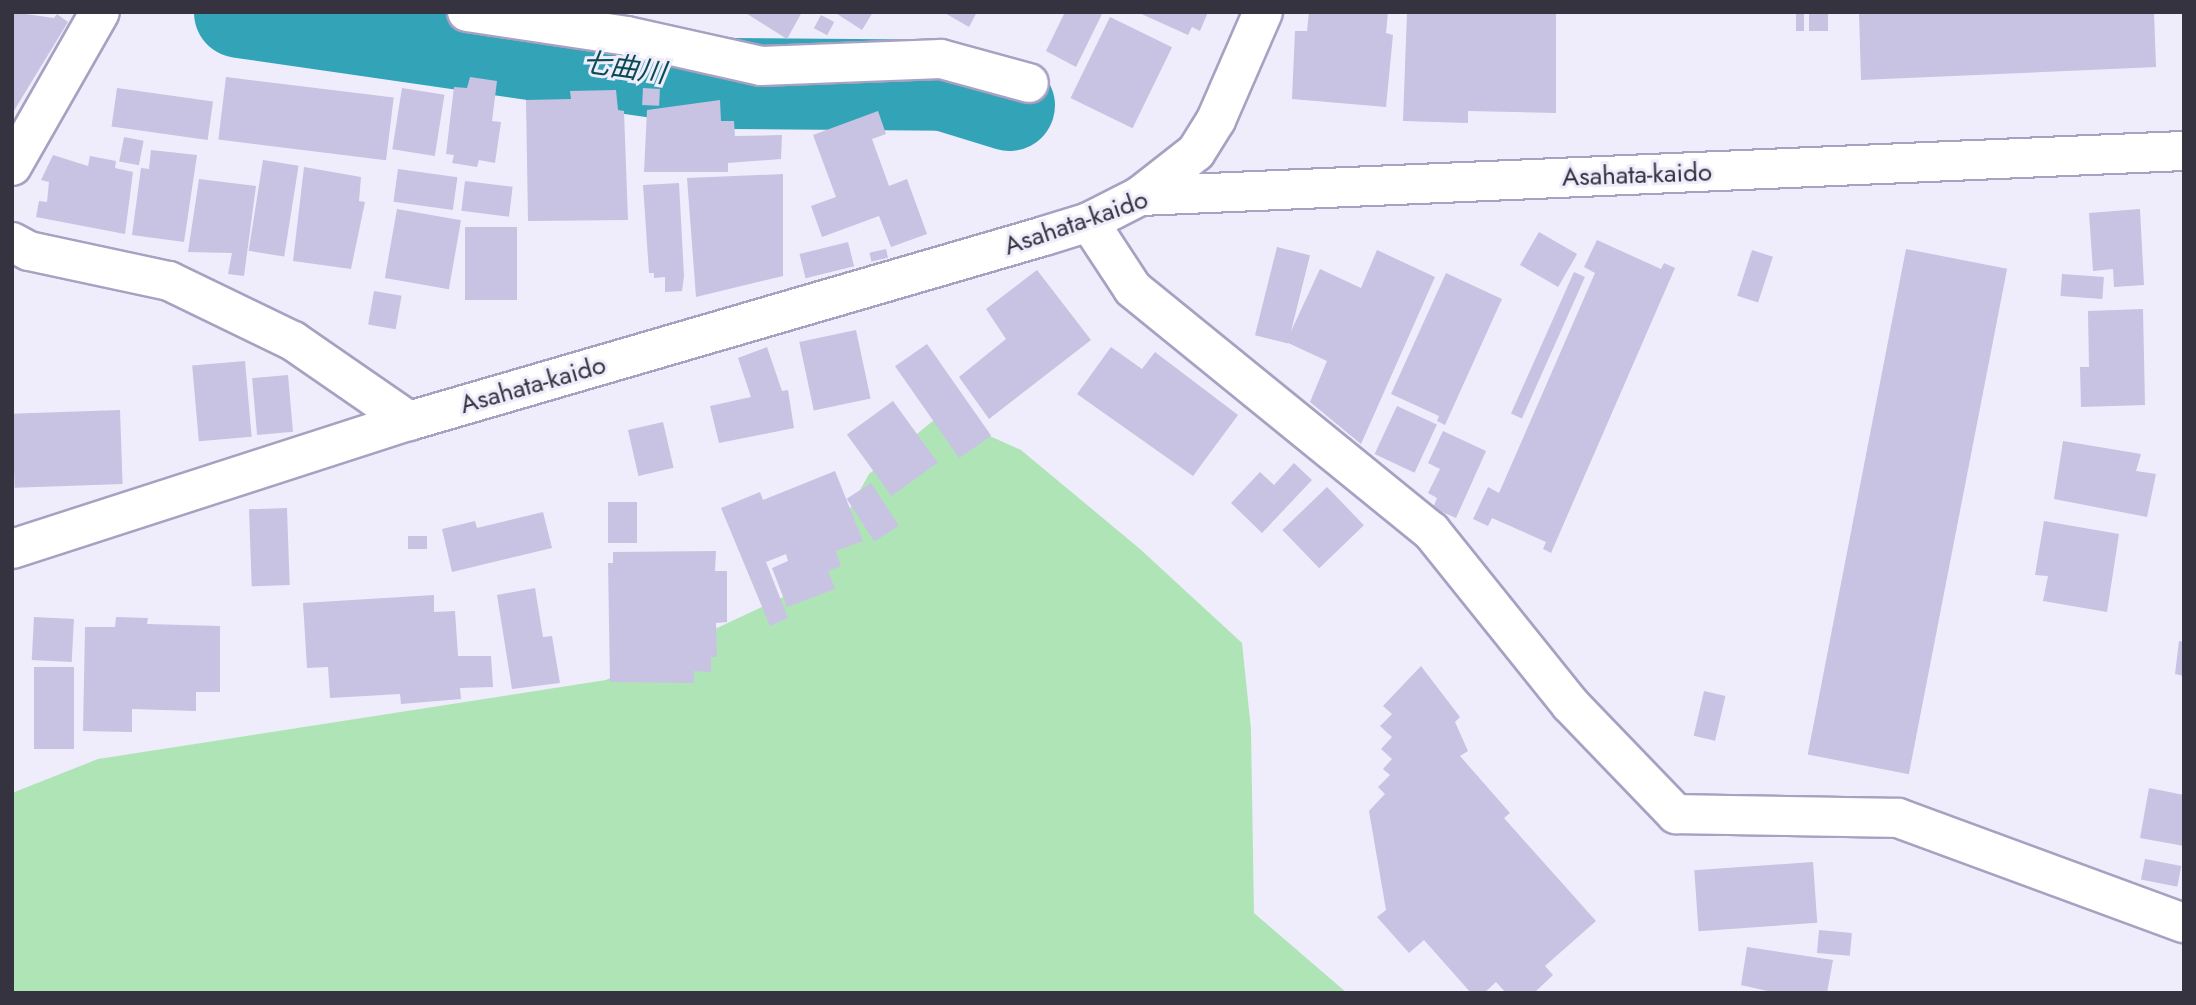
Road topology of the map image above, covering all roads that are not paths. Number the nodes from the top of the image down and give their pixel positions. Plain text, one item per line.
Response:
1 (100, 12) edge
2 (467, 12) edge
3 (1263, 12) edge
4 (1029, 83) dead end
5 (2184, 151) edge
6 (12, 166) edge
7 (1140, 196) junction
8 (1089, 222) junction
9 (12, 242) edge
10 (409, 421) junction
11 (12, 549) edge
12 (2184, 923) edge

1 - 6 street
2 - 4 street
3 - 7 street
5 - 7 street, Asahata-kaido
7 - 8 street, Asahata-kaido
8 - 10 street, Asahata-kaido
8 - 12 street
9 - 10 street
10 - 11 street, Asahata-kaido

